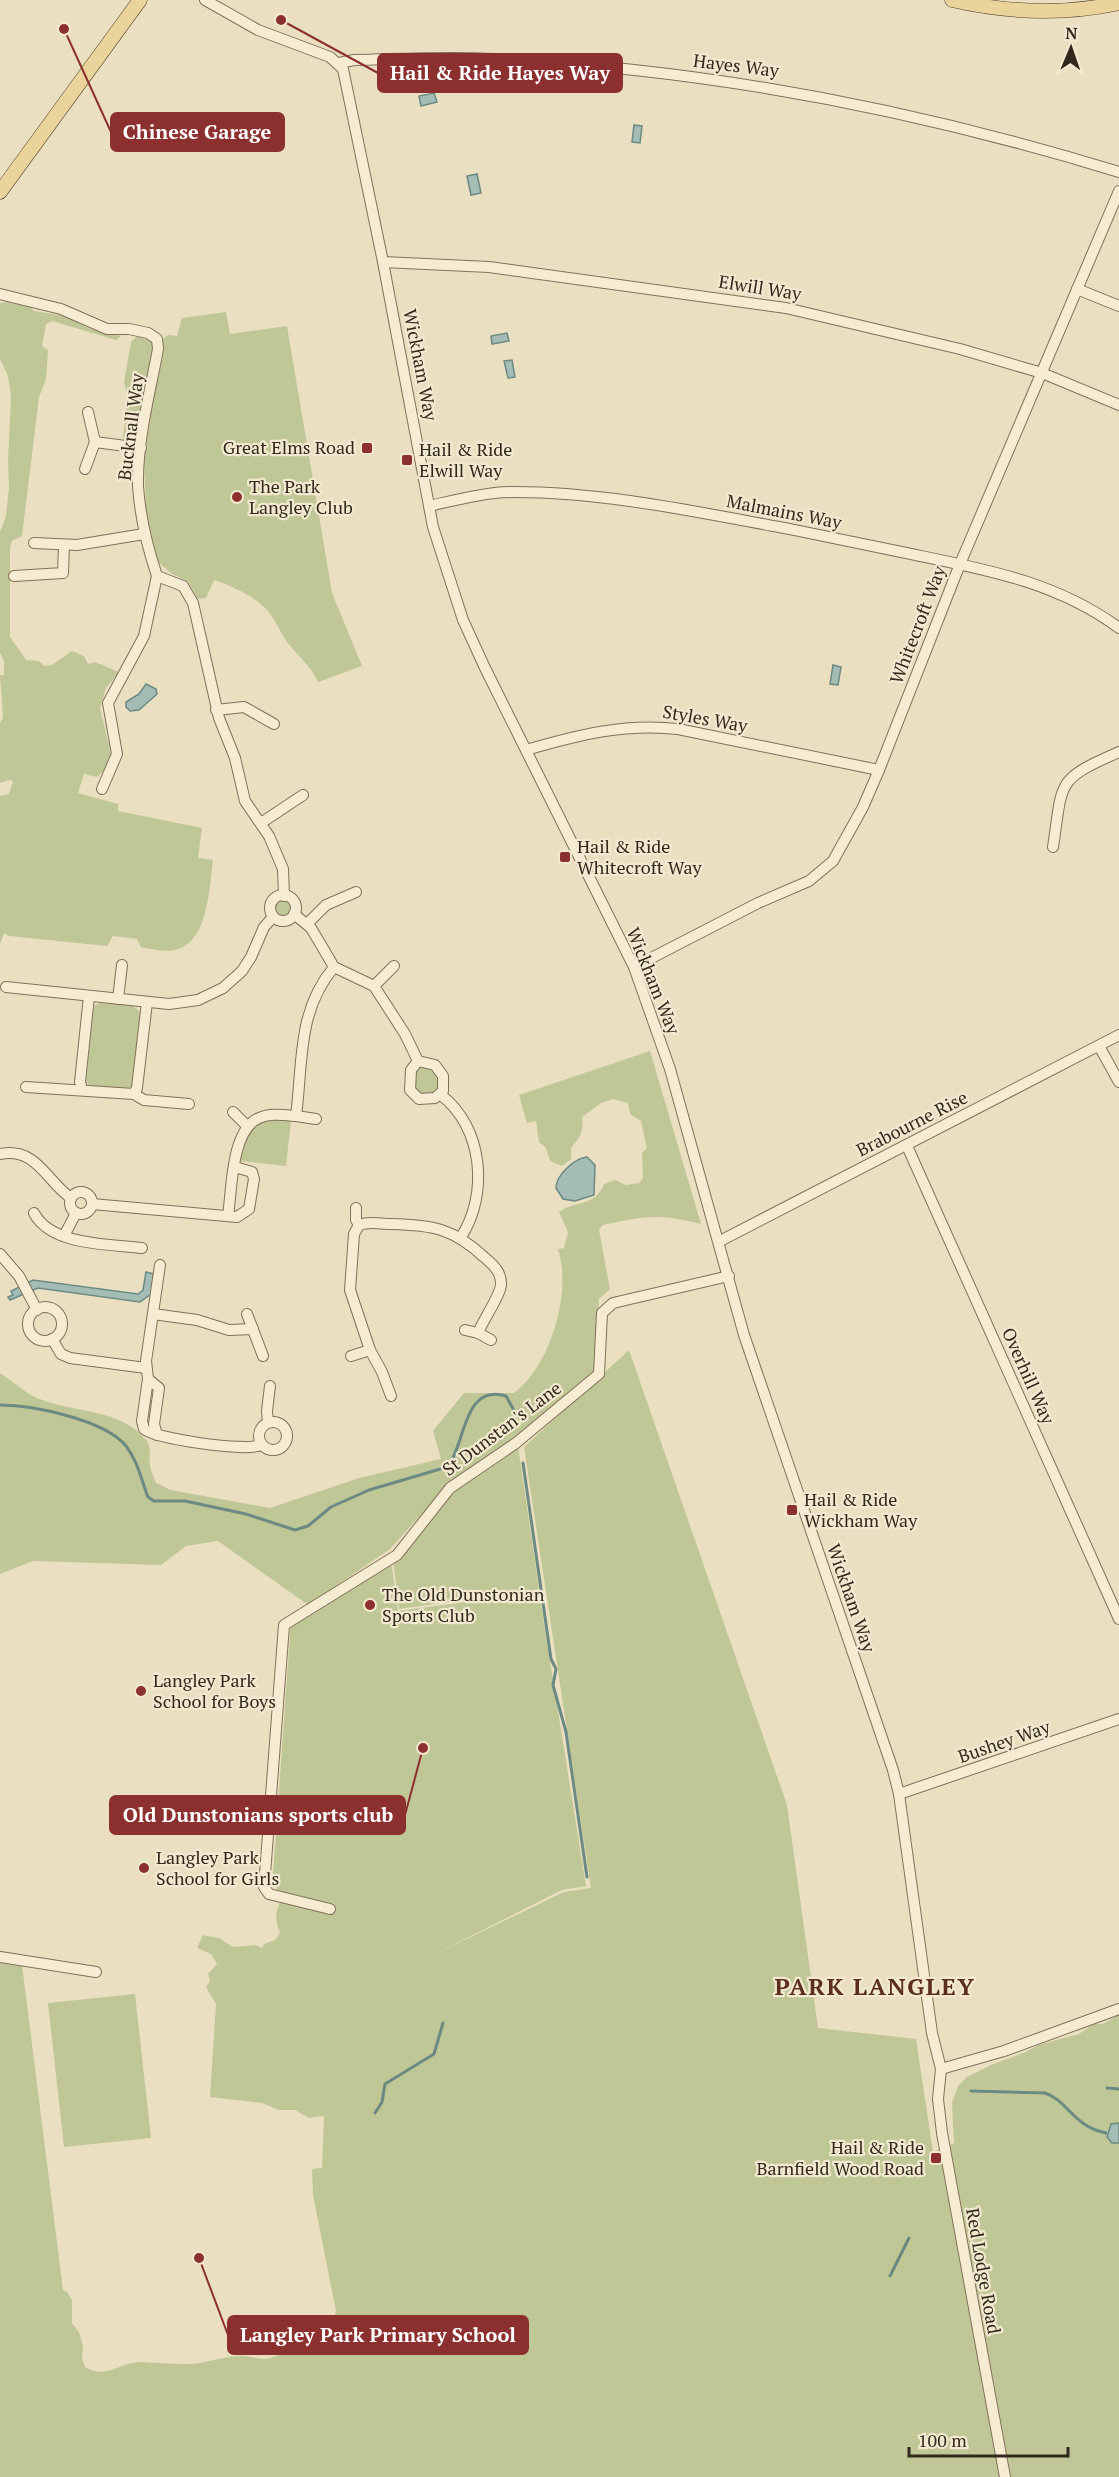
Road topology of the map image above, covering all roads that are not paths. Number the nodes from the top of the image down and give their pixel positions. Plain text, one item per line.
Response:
1 (140, 0) edge
2 (205, 0) edge
3 (952, 0) edge
4 (971, 2) edge
5 (1119, 3) edge
6 (339, 63) junction
7 (1119, 172) edge
8 (1119, 191) edge
9 (0, 192) edge
10 (383, 262) junction
11 (1077, 289) junction
12 (0, 294) edge
13 (1119, 306) edge
14 (1042, 372) junction
15 (1119, 405) edge
16 (88, 412) dead end
17 (95, 442) junction
18 (141, 448) junction
19 (85, 469) dead end
20 (429, 506) junction
21 (144, 534) junction
22 (34, 543) dead end
23 (64, 545) junction
24 (960, 564) junction
25 (14, 576) dead end
26 (157, 576) junction
27 (1119, 628) edge
28 (216, 710) junction
29 (274, 724) dead end
30 (526, 750) junction
31 (1119, 752) edge
32 (879, 770) junction
33 (102, 789) dead end
34 (303, 795) dead end
35 (261, 823) junction
36 (1053, 847) dead end
37 (356, 892) dead end
38 (284, 896) junction
39 (294, 914) junction
40 (273, 917) junction
41 (307, 924) junction
42 (122, 965) dead end
43 (394, 966) dead end
44 (334, 967) junction
45 (634, 967) junction
46 (374, 986) junction
47 (6, 987) dead end
48 (89, 996) junction
49 (118, 999) junction
50 (147, 1002) junction
51 (1119, 1035) edge
52 (1099, 1046) junction
53 (418, 1061) junction
54 (1119, 1082) edge
55 (26, 1087) dead end
56 (82, 1089) junction
57 (134, 1094) junction
58 (441, 1095) junction
59 (189, 1104) dead end
60 (233, 1112) dead end
61 (296, 1116) junction
62 (316, 1119) dead end
63 (247, 1125) junction
64 (907, 1146) junction
65 (0, 1154) edge
66 (235, 1164) junction
67 (71, 1197) junction
68 (92, 1204) junction
69 (356, 1208) dead end
70 (34, 1213) dead end
71 (76, 1214) junction
72 (228, 1216) junction
73 (359, 1225) junction
74 (64, 1236) junction
75 (461, 1237) junction
76 (720, 1241) junction
77 (142, 1248) dead end
78 (0, 1254) edge
79 (160, 1265) dead end
80 (729, 1276) junction
81 (37, 1310) junction
82 (153, 1314) junction
83 (247, 1314) dead end
84 (253, 1329) junction
85 (465, 1330) dead end
86 (478, 1333) junction
87 (52, 1339) junction
88 (490, 1340) dead end
89 (370, 1350) junction
90 (263, 1356) dead end
91 (351, 1356) dead end
92 (147, 1374) junction
93 (270, 1386) dead end
94 (391, 1396) dead end
95 (268, 1422) junction
96 (261, 1445) junction
97 (1119, 1619) edge
98 (1119, 1719) edge
99 (899, 1794) junction
100 (330, 1909) dead end
101 (0, 1957) edge
102 (96, 1972) dead end
103 (1119, 2009) edge
104 (941, 2069) junction
105 (1005, 2477) edge

1 - 9 main road
2 - 6 street
3 - 4 main road
4 - 5 main road
6 - 7 street, Hayes Way
6 - 10 street, Wickham Way
8 - 11 street, Whitecroft Way
10 - 14 street, Elwill Way
10 - 20 street, Wickham Way
11 - 13 street
11 - 14 street, Whitecroft Way
12 - 18 street, Bucknall Way
14 - 15 street, Elwill Way
14 - 24 street, Whitecroft Way
16 - 17 street
17 - 18 street
17 - 19 street
18 - 21 street, Bucknall Way
20 - 24 street, Malmains Way
20 - 30 street, Wickham Way
21 - 23 street
21 - 26 street, Bucknall Way
22 - 23 street
23 - 25 street
24 - 27 street, Malmains Way
24 - 32 street, Whitecroft Way
26 - 28 street
26 - 33 street
28 - 29 street
28 - 35 street
30 - 32 street, Styles Way
30 - 45 street, Wickham Way
31 - 36 street
32 - 45 street, Whitecroft Way
34 - 35 street
35 - 38 street
37 - 41 street
38 - 39 street
38 - 40 street
39 - 40 street
39 - 41 street
40 - 50 street
41 - 44 street
42 - 49 street
43 - 46 street
44 - 46 street
44 - 61 street
45 - 76 street, Wickham Way
46 - 53 street
47 - 48 street
48 - 49 street
48 - 56 street
49 - 50 street
50 - 57 street
51 - 52 street, Brabourne Rise
52 - 54 street
52 - 64 street, Brabourne Rise
53 - 58 street
53 - 58 street
55 - 56 street
56 - 57 street
57 - 59 street
58 - 75 street
60 - 63 street
61 - 62 street
61 - 63 street
63 - 66 street
64 - 76 street, Brabourne Rise
64 - 97 street, Overhill Way
65 - 67 street
66 - 72 street
66 - 72 street
67 - 68 street
67 - 71 street
68 - 71 street
68 - 72 street
69 - 73 street
70 - 74 street
71 - 74 street
73 - 75 street
73 - 89 street
74 - 77 street
75 - 86 street
76 - 80 street, Wickham Way
78 - 81 street
79 - 82 street
80 - 99 street, Wickham Way
80 - 100 street, St Dunstan's Lane
81 - 87 street
81 - 87 street
82 - 84 street
82 - 92 street
83 - 84 street
84 - 90 street
85 - 86 street
86 - 88 street
87 - 92 street
89 - 91 street
89 - 94 street
92 - 96 street
93 - 95 street
95 - 96 street
95 - 96 street
98 - 99 street, Bushey Way
99 - 104 street, Wickham Way
101 - 102 street
103 - 104 street
104 - 105 street, Red Lodge Road

